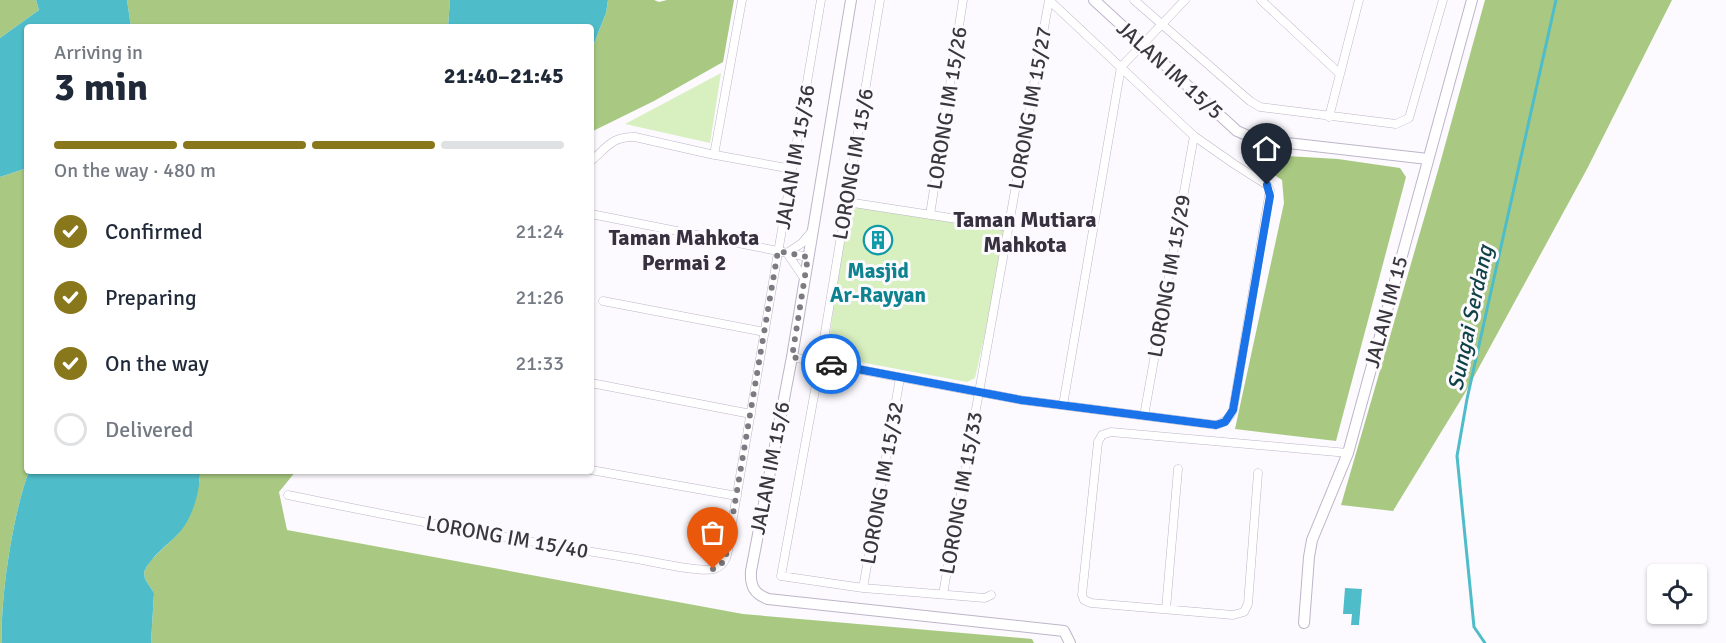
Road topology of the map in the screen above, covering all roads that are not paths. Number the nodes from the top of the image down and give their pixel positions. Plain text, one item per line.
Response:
1 (742, 0) edge
2 (821, 0) edge
3 (851, 0) edge
4 (880, 0) edge
5 (963, 0) edge
6 (1049, 0) edge
7 (1094, 0) edge
8 (1134, 0) edge
9 (1185, 0) edge
10 (1261, 0) edge
11 (1359, 0) edge
12 (1443, 0) edge
13 (1472, 0) edge
14 (1162, 25) junction
15 (1142, 45) junction
16 (1121, 67) junction
17 (1340, 74) junction
18 (1329, 117) junction
19 (1194, 136) junction
20 (714, 154) junction
21 (594, 158) edge
22 (1428, 159) junction
23 (792, 169) junction
24 (847, 202) junction
25 (594, 215) edge
26 (930, 215) junction
27 (1009, 227) junction
28 (813, 230) junction
29 (783, 252) junction
30 (808, 257) junction
31 (804, 278) junction
32 (603, 301) dead end
33 (765, 332) junction
34 (792, 357) junction
35 (820, 363) junction
36 (900, 378) junction
37 (594, 384) edge
38 (979, 392) junction
39 (1063, 405) junction
40 (751, 414) junction
41 (1144, 416) junction
42 (1348, 453) junction
43 (1178, 469) dead end
44 (594, 471) edge
45 (1258, 473) dead end
46 (288, 495) dead end
47 (737, 496) junction
48 (725, 561) joint
49 (863, 588) junction
50 (943, 594) junction
51 (991, 595) dead end
52 (1166, 609) junction
53 (1304, 623) dead end
54 (1070, 643) edge

1 - 20 street
2 - 23 street, JALAN IM 15/36
3 - 28 street, JALAN IM 15/6
4 - 24 street, LORONG IM 15/6
5 - 26 street, LORONG IM 15/26
6 - 16 street
6 - 27 street, LORONG IM 15/27
7 - 15 street, JALAN IM 15/5
8 - 14 street
9 - 14 street
10 - 17 street
11 - 17 street
12 - 18 street
13 - 22 street, JALAN IM 15
14 - 15 street
14 - 18 street
15 - 16 street
15 - 22 street, JALAN IM 15/5
16 - 19 street
16 - 39 street
17 - 18 street
19 - 41 street, LORONG IM 15/29
19 - 41 street
20 - 21 street
20 - 23 street
22 - 42 street, JALAN IM 15
23 - 29 street, JALAN IM 15/36
24 - 26 street
24 - 35 street, LORONG IM 15/6
25 - 29 street
26 - 27 street
27 - 38 street, LORONG IM 15/27
28 - 29 street
28 - 30 street, JALAN IM 15/6
29 - 30 street
29 - 31 street
29 - 33 street, JALAN IM 15/36
30 - 31 street, JALAN IM 15/6
31 - 34 street, JALAN IM 15/6
32 - 33 street
33 - 40 street, JALAN IM 15/36
34 - 35 street
34 - 54 street, JALAN IM 15/6
35 - 36 street
35 - 49 street, LORONG IM 15/6
36 - 38 street
36 - 49 street, LORONG IM 15/32
37 - 40 street
38 - 39 street
38 - 50 street, LORONG IM 15/33
39 - 41 street
40 - 47 street, JALAN IM 15/36
42 - 52 street
42 - 53 street, JALAN IM 15
43 - 52 street
44 - 47 street
45 - 52 street
46 - 48 street, LORONG IM 15/40
47 - 48 street, JALAN IM 15/36
49 - 50 street
50 - 51 street

